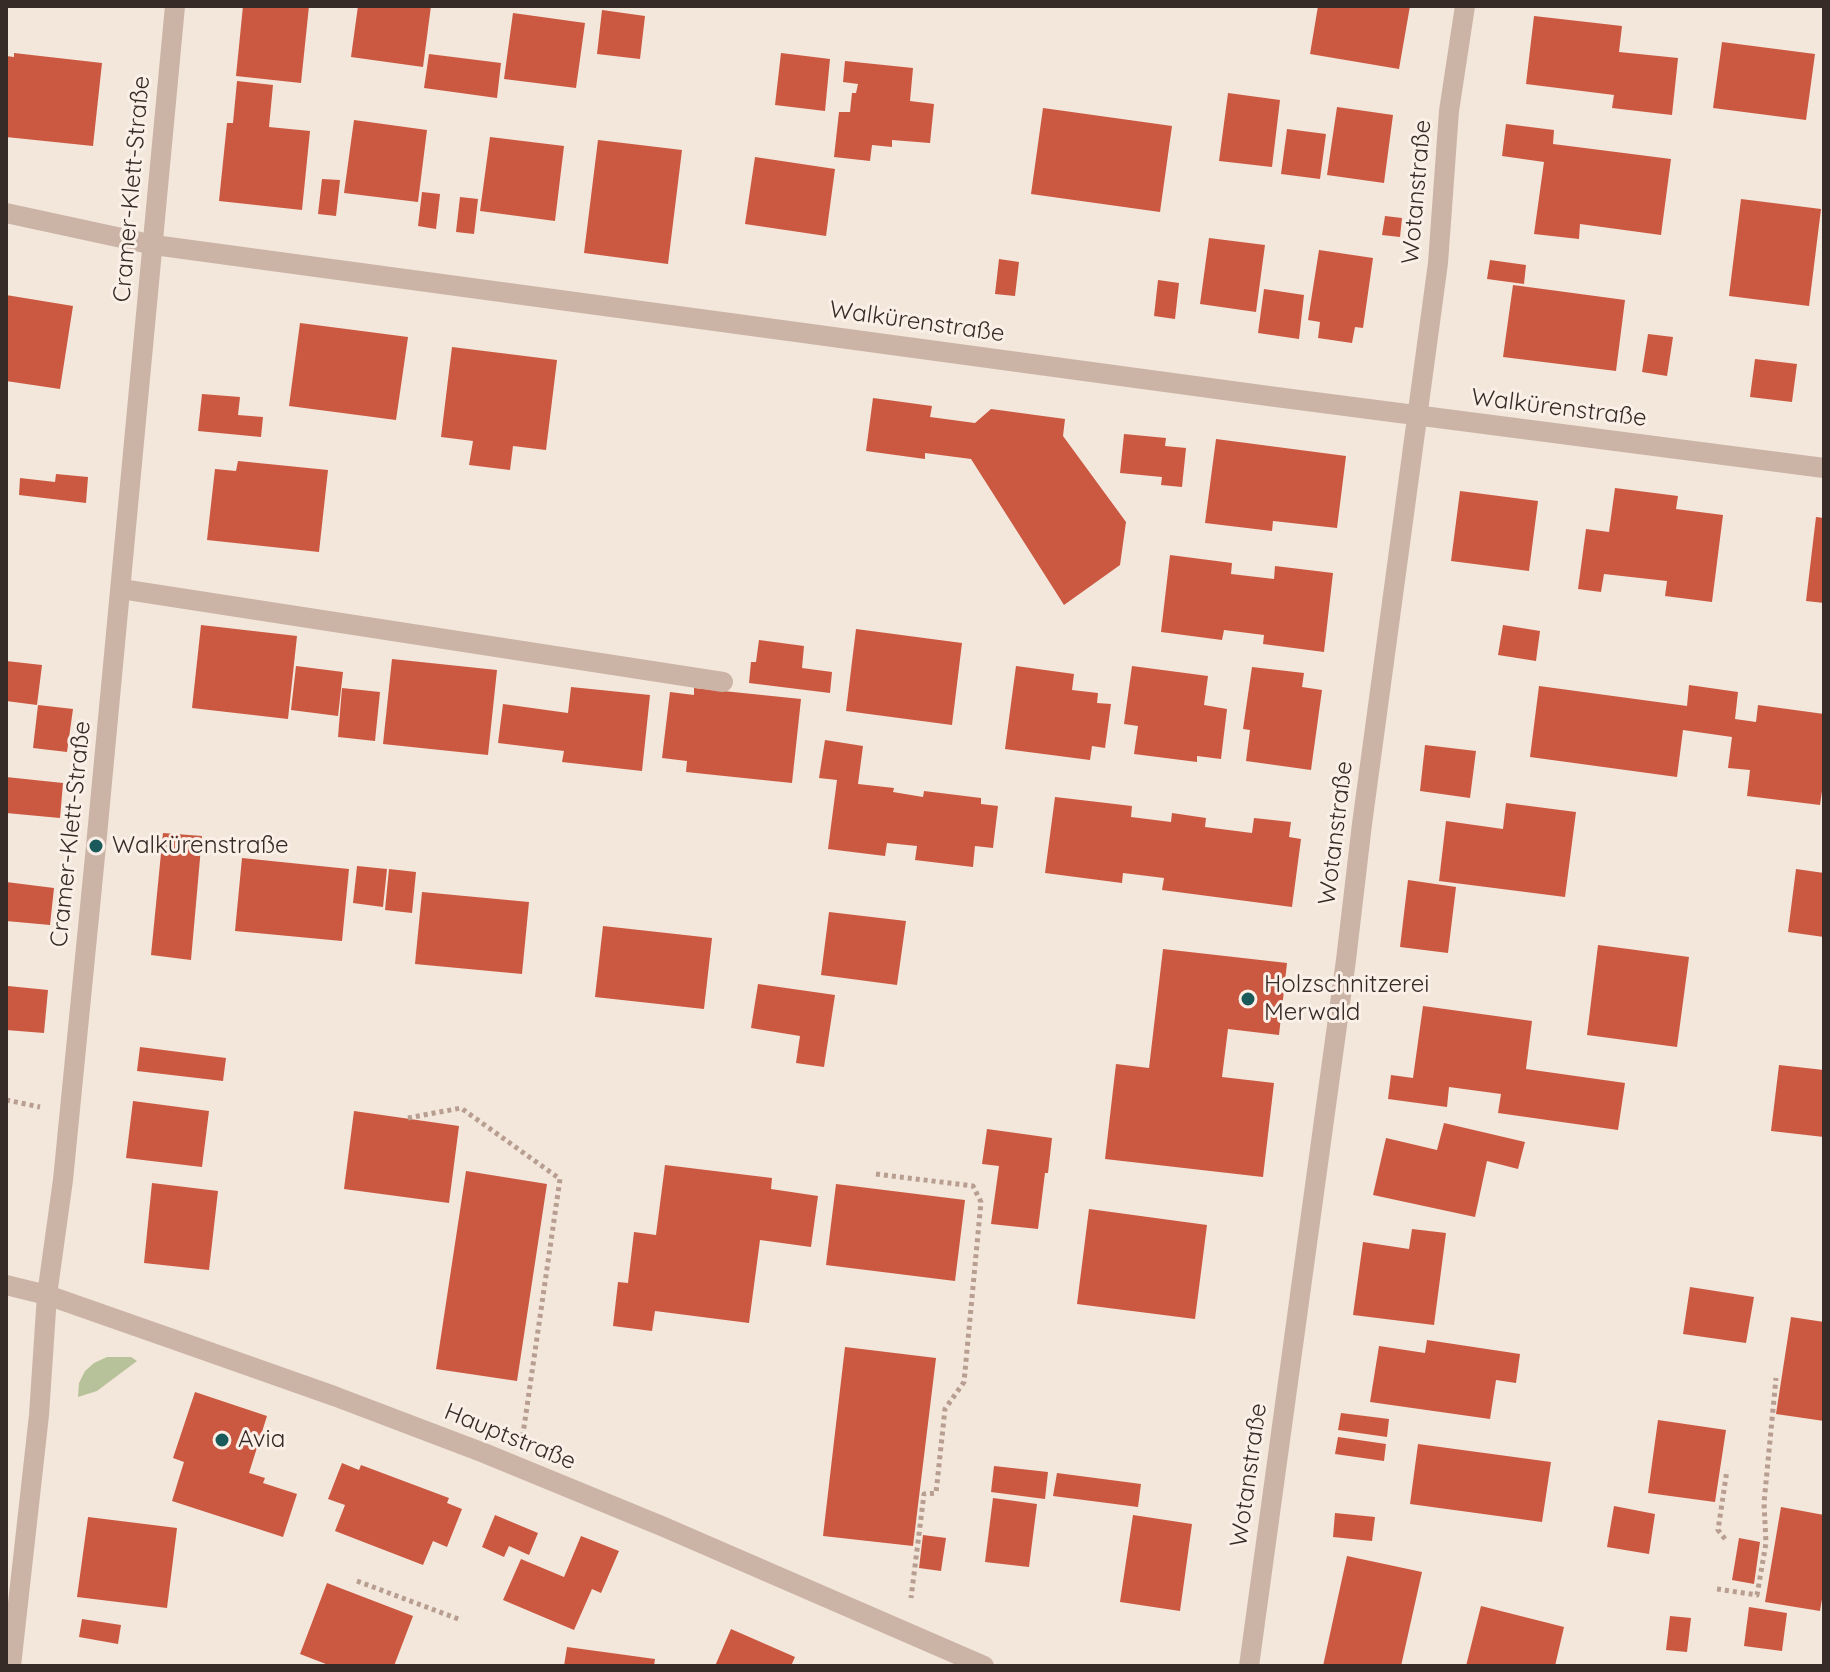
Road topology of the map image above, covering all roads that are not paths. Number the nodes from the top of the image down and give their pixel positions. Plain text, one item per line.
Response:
1 (175, 6) edge
2 (1465, 6) edge
3 (6, 213) edge
4 (154, 245) junction
5 (1418, 416) junction
6 (1824, 468) edge
7 (121, 589) junction
8 (723, 682) dead end
9 (6, 1285) edge
10 (47, 1295) junction
11 (11, 1666) edge
12 (984, 1666) edge
13 (1249, 1666) edge

1 - 4 street, Cramer-Klett-Straße
2 - 5 street, Wotanstraße
3 - 4 street, Walkürenstraße
4 - 5 street, Walkürenstraße
4 - 7 street, Cramer-Klett-Straße
5 - 6 street, Walkürenstraße
5 - 13 street, Wotanstraße
7 - 8 street
7 - 10 street, Cramer-Klett-Straße
9 - 10 street, Hauptstraße
10 - 11 street, Cramer-Klett-Straße
10 - 12 street, Hauptstraße

